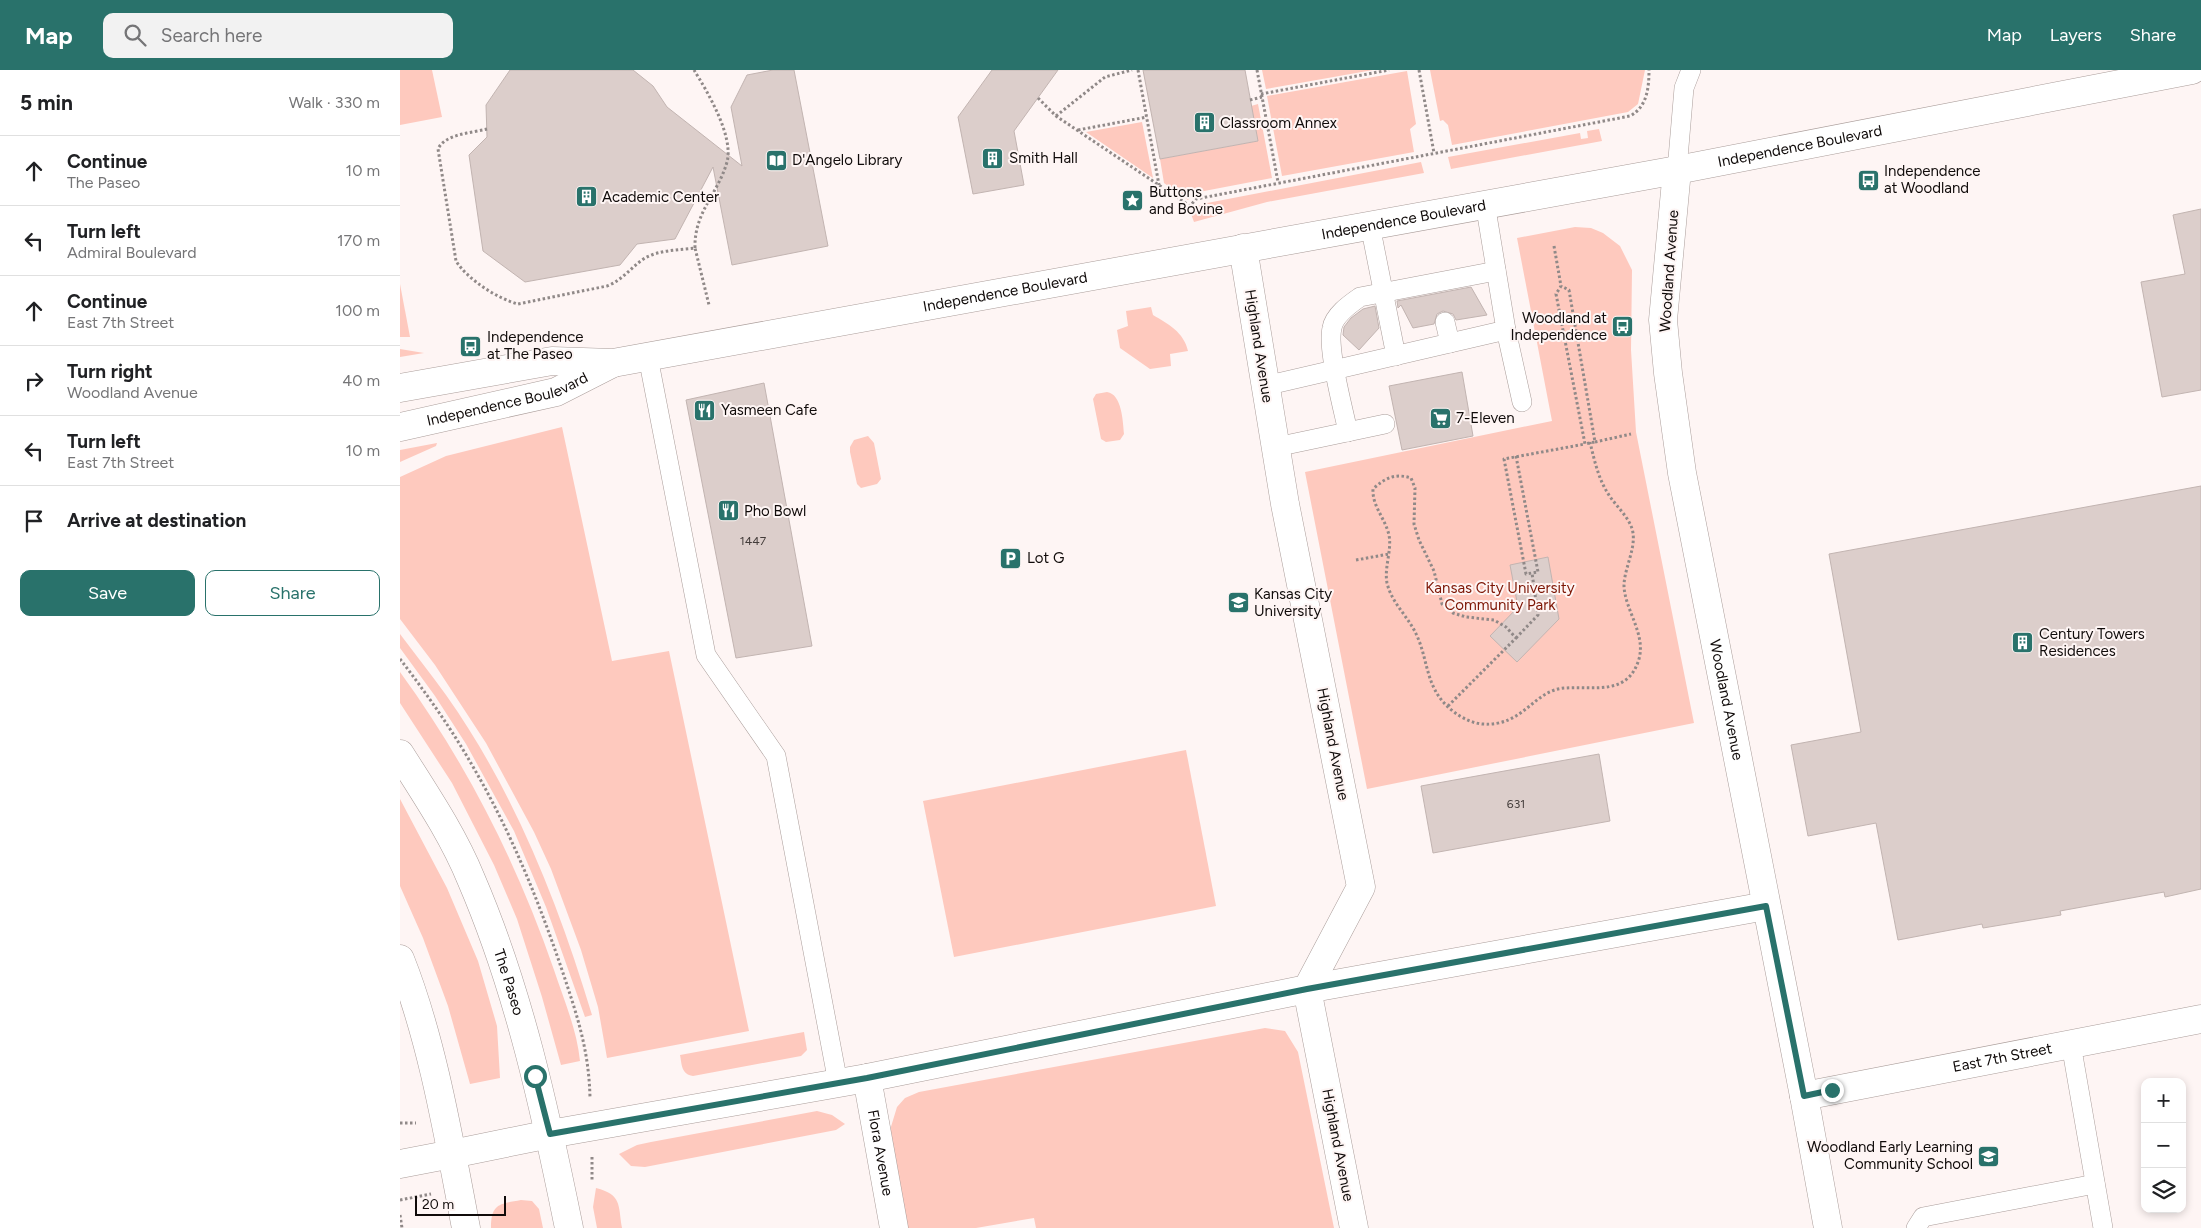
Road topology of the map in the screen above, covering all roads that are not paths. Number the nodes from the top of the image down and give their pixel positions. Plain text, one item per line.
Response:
1 (1677, 70) edge
2 (1691, 70) edge
3 (2192, 70) edge
4 (1684, 88) junction
5 (1677, 170) junction
6 (1485, 203) junction
7 (1370, 225) junction
8 (1243, 248) junction
9 (1496, 271) junction
10 (1382, 293) junction
11 (1444, 322) dead end
12 (1506, 330) junction
13 (1450, 343) junction
14 (648, 356) junction
15 (1396, 356) junction
16 (613, 363) junction
17 (1336, 371) junction
18 (1265, 386) junction
19 (400, 388) edge
20 (1522, 402) dead end
21 (1385, 424) dead end
22 (400, 427) edge
23 (1348, 432) junction
24 (1276, 447) junction
25 (400, 754) edge
26 (1766, 906) junction
27 (400, 959) edge
28 (1307, 989) junction
29 (2201, 1019) edge
30 (2071, 1044) junction
31 (867, 1078) junction
32 (838, 1083) junction
33 (1804, 1096) junction
34 (550, 1134) junction
35 (452, 1154) junction
36 (400, 1164) edge
37 (2095, 1184) junction
38 (466, 1228) edge
39 (569, 1228) edge
40 (894, 1228) edge
41 (1354, 1228) edge
42 (1828, 1228) edge
43 (1916, 1228) edge
44 (2103, 1228) edge

1 - 4 lane
2 - 4 lane
3 - 5 street, Independence Boulevard
4 - 5 lane
5 - 6 street, Independence Boulevard
5 - 26 street, Woodland Avenue
6 - 7 street, Independence Boulevard
6 - 9 lane
7 - 8 street, Independence Boulevard
7 - 10 lane
8 - 14 street, Independence Boulevard
8 - 18 street, Highland Avenue
9 - 10 lane
9 - 12 lane
10 - 15 lane
10 - 17 lane
11 - 13 lane
12 - 13 lane
12 - 20 lane
13 - 15 lane
14 - 16 street, Independence Boulevard
14 - 32 lane
15 - 17 lane
16 - 19 street, Independence Boulevard
16 - 22 street, Independence Boulevard
17 - 18 lane
17 - 23 lane
18 - 24 street, Highland Avenue
21 - 23 lane
23 - 24 lane
24 - 28 street, Highland Avenue
25 - 34 street, The Paseo
26 - 28 street
26 - 33 street, Woodland Avenue
27 - 35 street
28 - 31 street
28 - 41 street, Highland Avenue
29 - 30 street, East 7th Street
30 - 33 street, East 7th Street
30 - 37 lane
31 - 32 street
31 - 40 street, Flora Avenue
32 - 34 street
33 - 42 street, Woodland Avenue
34 - 35 street
34 - 39 street, The Paseo
35 - 36 street
35 - 38 street
37 - 43 lane
37 - 44 lane

